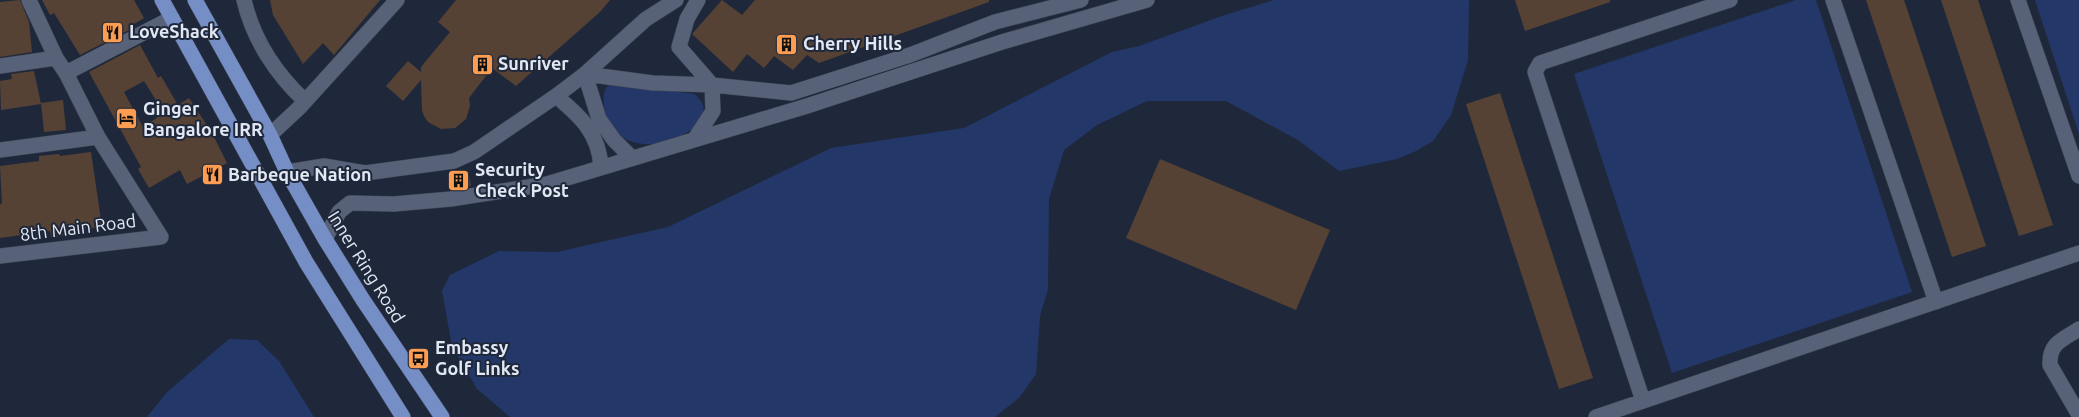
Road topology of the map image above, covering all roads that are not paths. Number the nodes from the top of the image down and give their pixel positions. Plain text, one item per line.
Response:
1 (29, 0) edge
2 (162, 0) edge
3 (195, 0) edge
4 (244, 0) edge
5 (397, 0) edge
6 (676, 0) edge
7 (698, 0) edge
8 (1081, 0) edge
9 (1147, 0) edge
10 (1730, 0) edge
11 (1834, 0) edge
12 (2018, 0) edge
13 (172, 18) junction
14 (56, 58) junction
15 (0, 66) edge
16 (66, 73) junction
17 (585, 74) junction
18 (712, 85) junction
19 (556, 96) junction
20 (305, 101) junction
21 (270, 135) junction
22 (98, 137) junction
23 (694, 140) junction
24 (0, 150) edge
25 (632, 158) junction
26 (601, 167) junction
27 (287, 172) junction
28 (2079, 176) edge
29 (325, 239) junction
30 (2079, 253) edge
31 (0, 256) edge
32 (1936, 302) junction
33 (2079, 330) edge
34 (1643, 401) junction
35 (2079, 415) edge
36 (403, 417) edge
37 (442, 417) edge
38 (1596, 417) edge

1 - 14 street
2 - 13 main road
3 - 21 main road, Inner Ring Road
4 - 20 street
5 - 20 street
6 - 17 street
7 - 18 street
8 - 18 street
9 - 23 street
10 - 34 street
11 - 32 street
12 - 28 street
13 - 16 street
13 - 36 main road
14 - 15 street
14 - 16 street
16 - 22 street
17 - 18 street
17 - 19 street
17 - 25 street
18 - 23 street
19 - 26 street
19 - 27 street
20 - 21 street
21 - 27 main road, Inner Ring Road
22 - 24 street
22 - 31 street, 8th Main Road
23 - 25 street
25 - 26 street
26 - 29 street
27 - 29 main road, Inner Ring Road
29 - 37 main road, Inner Ring Road
30 - 32 street
32 - 34 street
33 - 35 street
34 - 38 street

